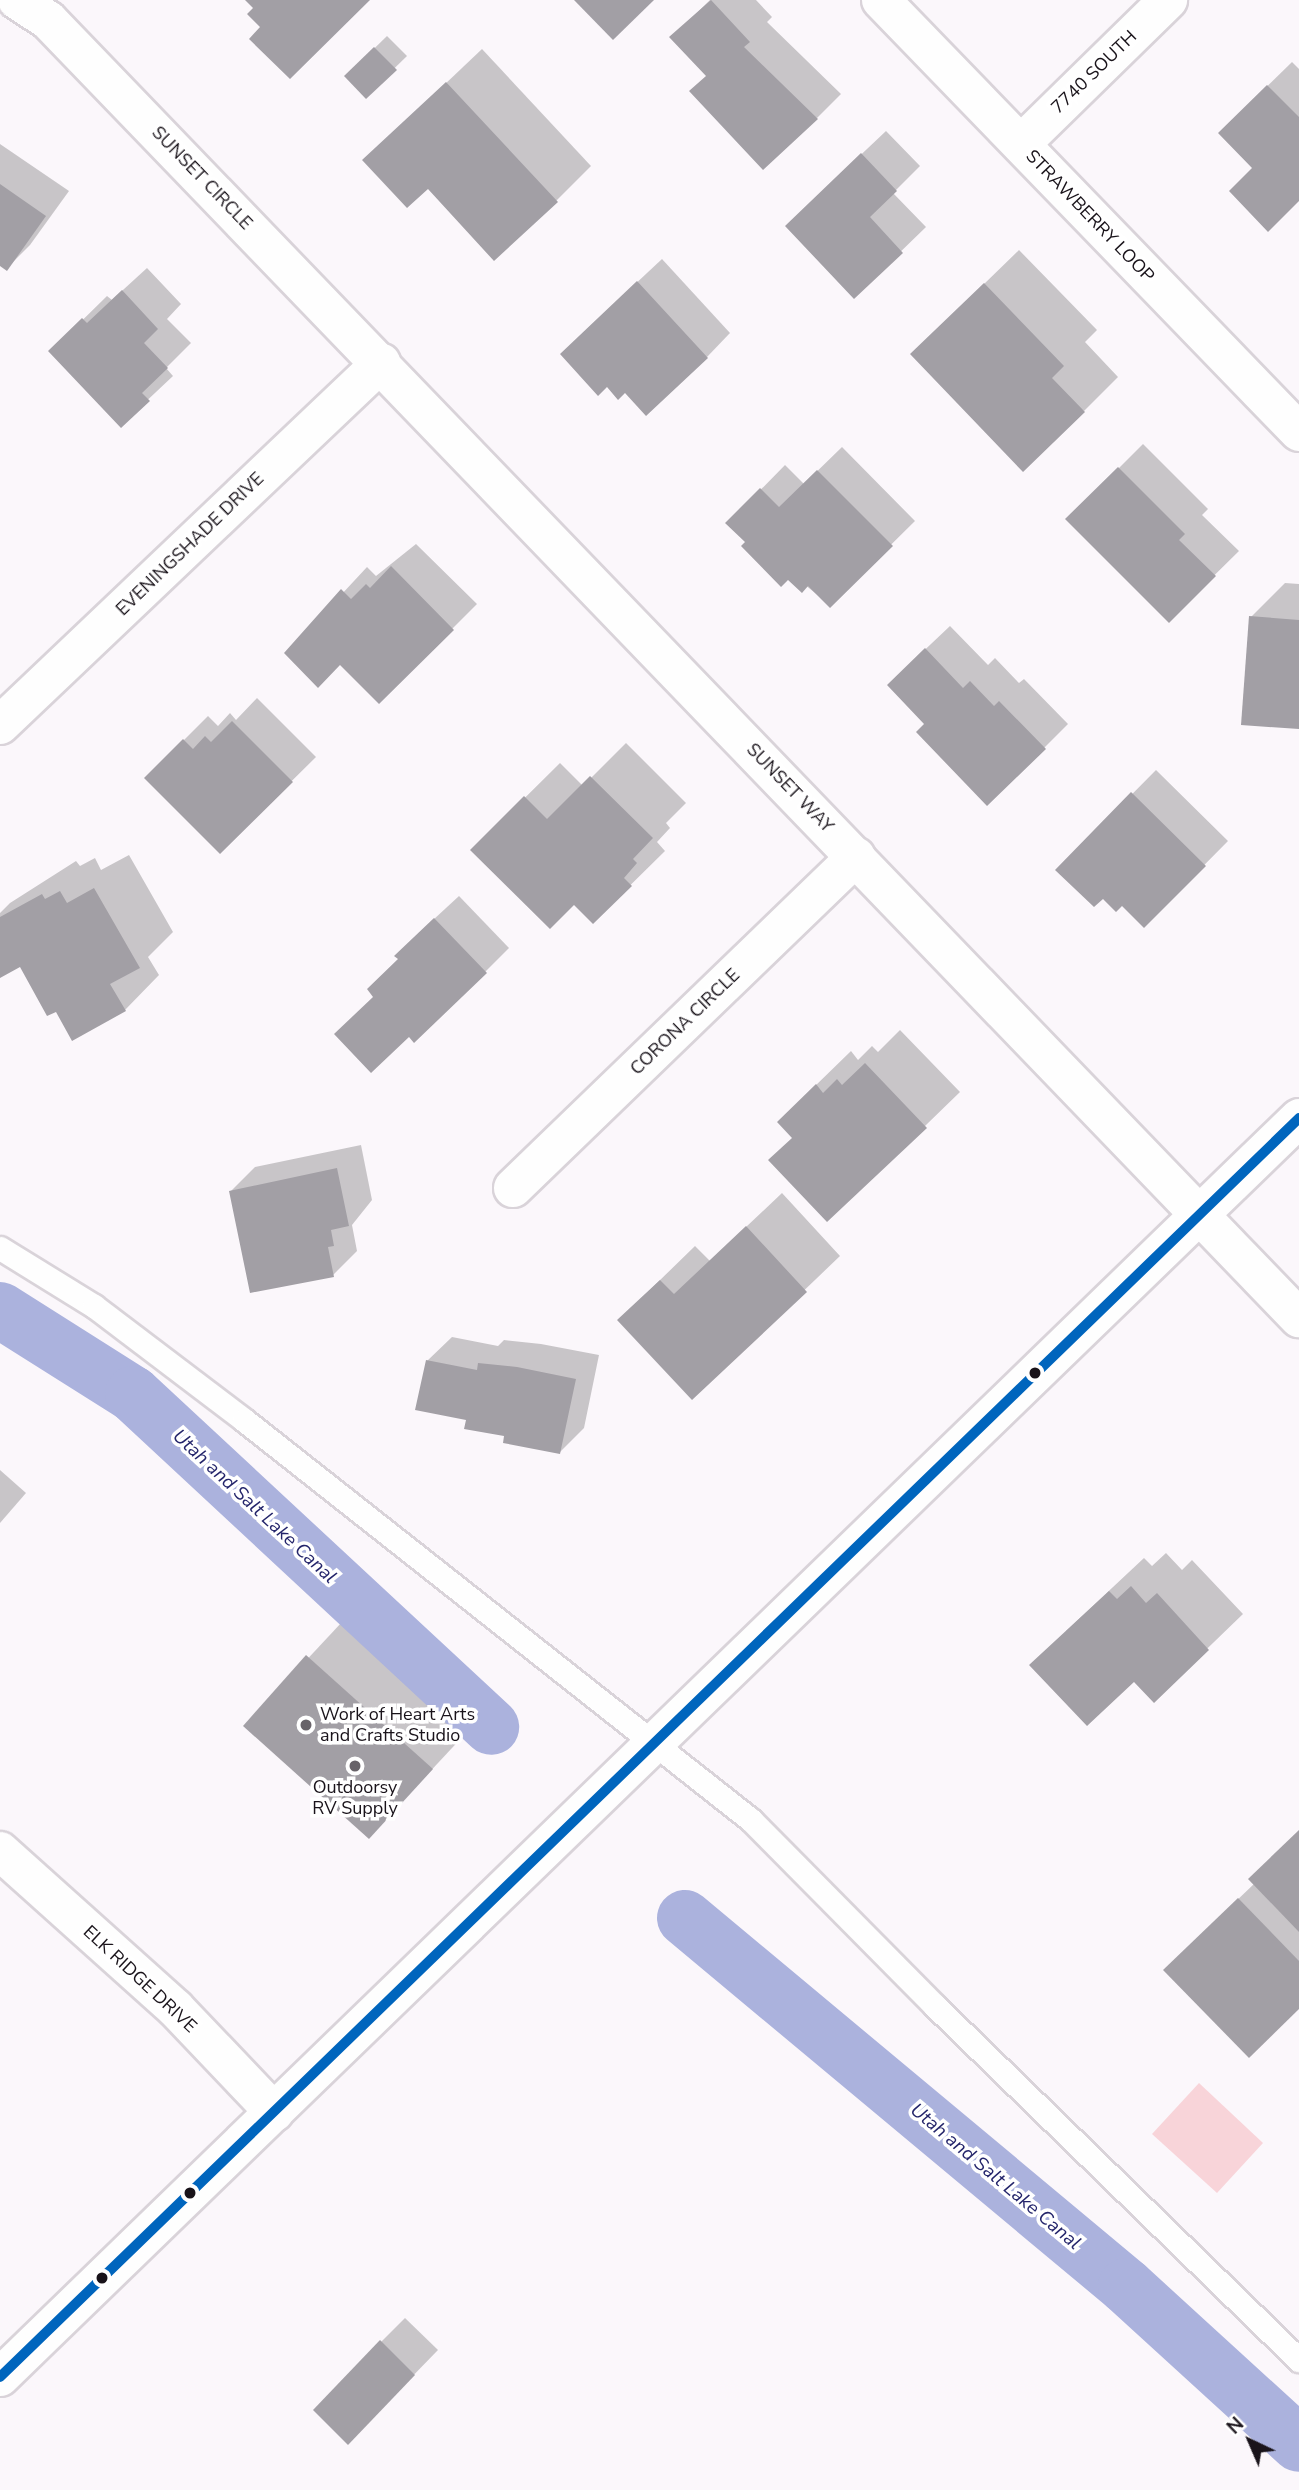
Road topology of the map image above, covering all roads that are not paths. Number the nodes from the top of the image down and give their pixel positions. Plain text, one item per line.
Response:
1 (17, 0) edge
2 (881, 0) edge
3 (1168, 0) edge
4 (1021, 144) junction
5 (381, 363) junction
6 (1299, 432) edge
7 (0, 725) edge
8 (856, 857) junction
9 (1299, 1118) edge
10 (513, 1188) dead end
11 (1198, 1216) junction
12 (0, 1248) edge
13 (1299, 1318) edge
14 (653, 1744) junction
15 (0, 1852) edge
16 (274, 2112) junction
17 (1299, 2360) edge
18 (0, 2377) edge

1 - 5 street, SUNSET CIRCLE
2 - 4 street, STRAWBERRY LOOP
3 - 4 street, 7740 SOUTH
4 - 6 street, STRAWBERRY LOOP
5 - 7 street, EVENINGSHADE DRIVE
5 - 8 street, SUNSET WAY
8 - 10 street, CORONA CIRCLE
8 - 11 street, SUNSET WAY
9 - 11 street
11 - 13 street, SUNSET WAY
11 - 14 street
12 - 14 lane
14 - 16 street
14 - 17 lane
15 - 16 street, ELK RIDGE DRIVE
16 - 18 street

